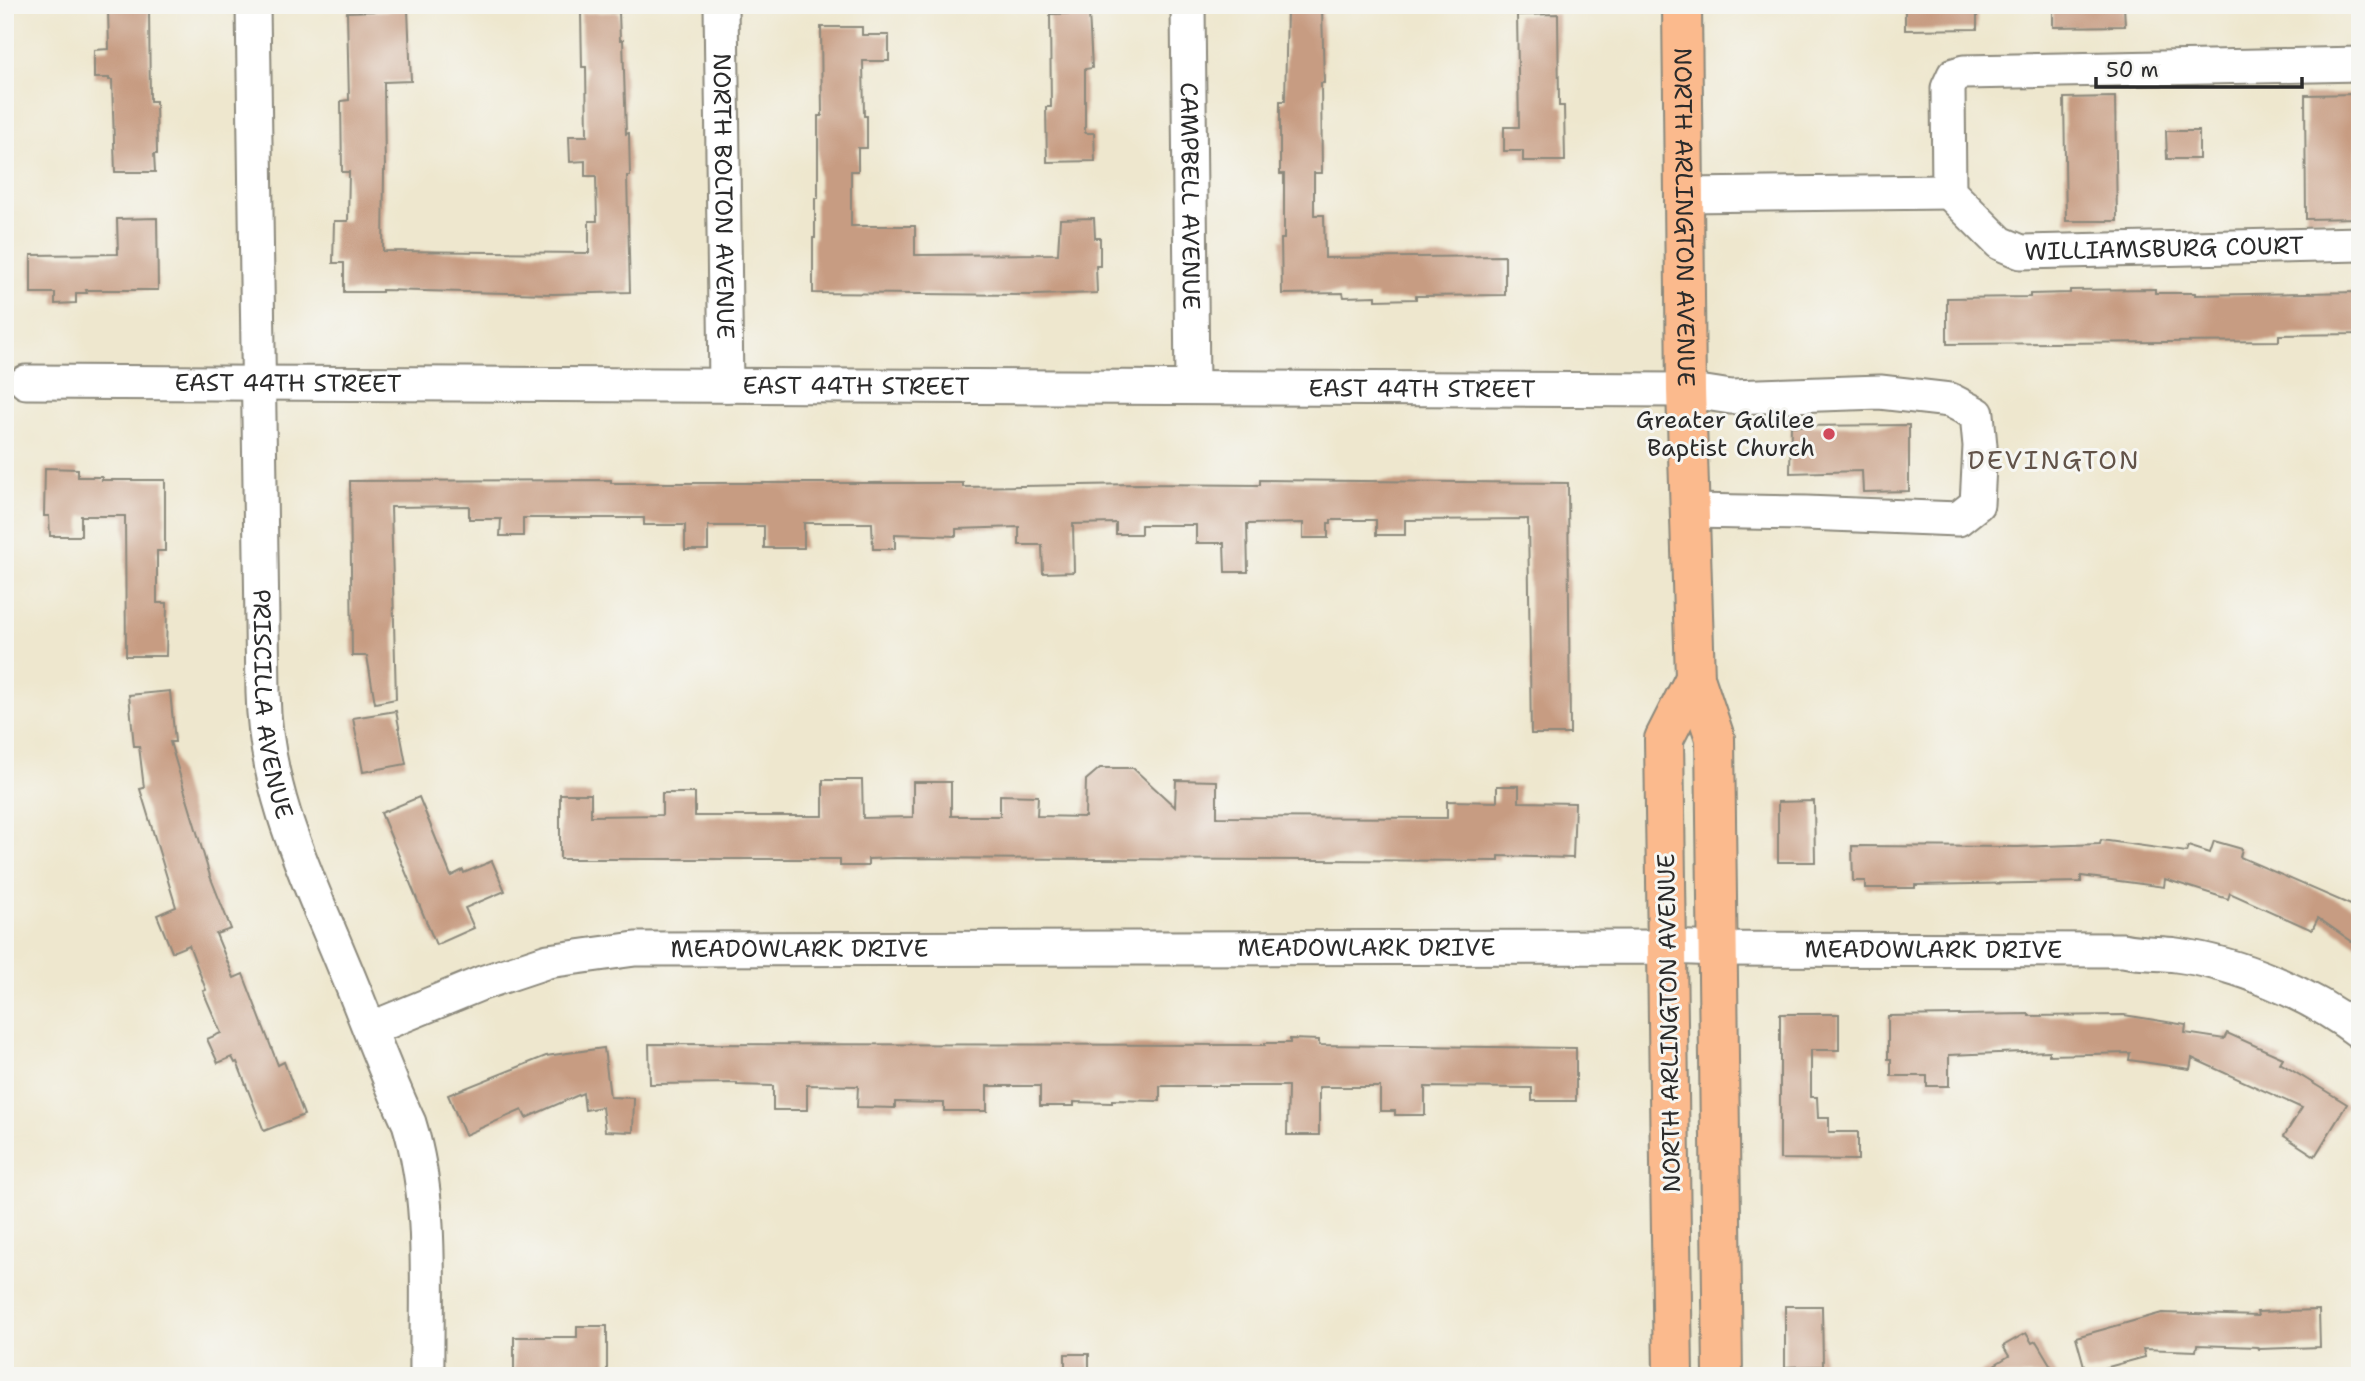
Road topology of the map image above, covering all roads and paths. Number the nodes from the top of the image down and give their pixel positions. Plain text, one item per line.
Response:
1 (253, 5) edge
2 (721, 5) edge
3 (1188, 5) edge
4 (1682, 5) edge
5 (2360, 64) edge
6 (1949, 192) junction
7 (1685, 195) junction
8 (2360, 244) edge
9 (26, 382) dead end
10 (258, 383) junction
11 (726, 385) junction
12 (1192, 386) junction
13 (1686, 390) junction
14 (1690, 511) junction
15 (1695, 678) junction
16 (1668, 947) junction
17 (1718, 949) junction
18 (370, 1029) junction
19 (2360, 1032) edge
20 (427, 1376) edge
21 (1673, 1376) edge
22 (1723, 1376) edge

1 - 10 street, PRISCILLA AVENUE
2 - 11 street, NORTH BOLTON AVENUE
3 - 12 street, CAMPBELL AVENUE
4 - 7 main road, NORTH ARLINGTON AVENUE
5 - 6 street
6 - 7 street
6 - 8 street, WILLIAMSBURG COURT
7 - 13 main road, NORTH ARLINGTON AVENUE
9 - 10 street, EAST 44TH STREET
10 - 11 street, EAST 44TH STREET
10 - 18 street, PRISCILLA AVENUE
11 - 12 street, EAST 44TH STREET
12 - 13 street, EAST 44TH STREET
13 - 14 main road, NORTH ARLINGTON AVENUE
13 - 14 street, EAST 44TH STREET
14 - 15 main road, NORTH ARLINGTON AVENUE
15 - 16 main road, NORTH ARLINGTON AVENUE
15 - 17 main road, NORTH ARLINGTON AVENUE
16 - 17 street, MEADOWLARK DRIVE
16 - 18 street, MEADOWLARK DRIVE
16 - 21 main road, NORTH ARLINGTON AVENUE
17 - 19 street, MEADOWLARK DRIVE
17 - 22 main road, NORTH ARLINGTON AVENUE
18 - 20 street, PRISCILLA AVENUE

